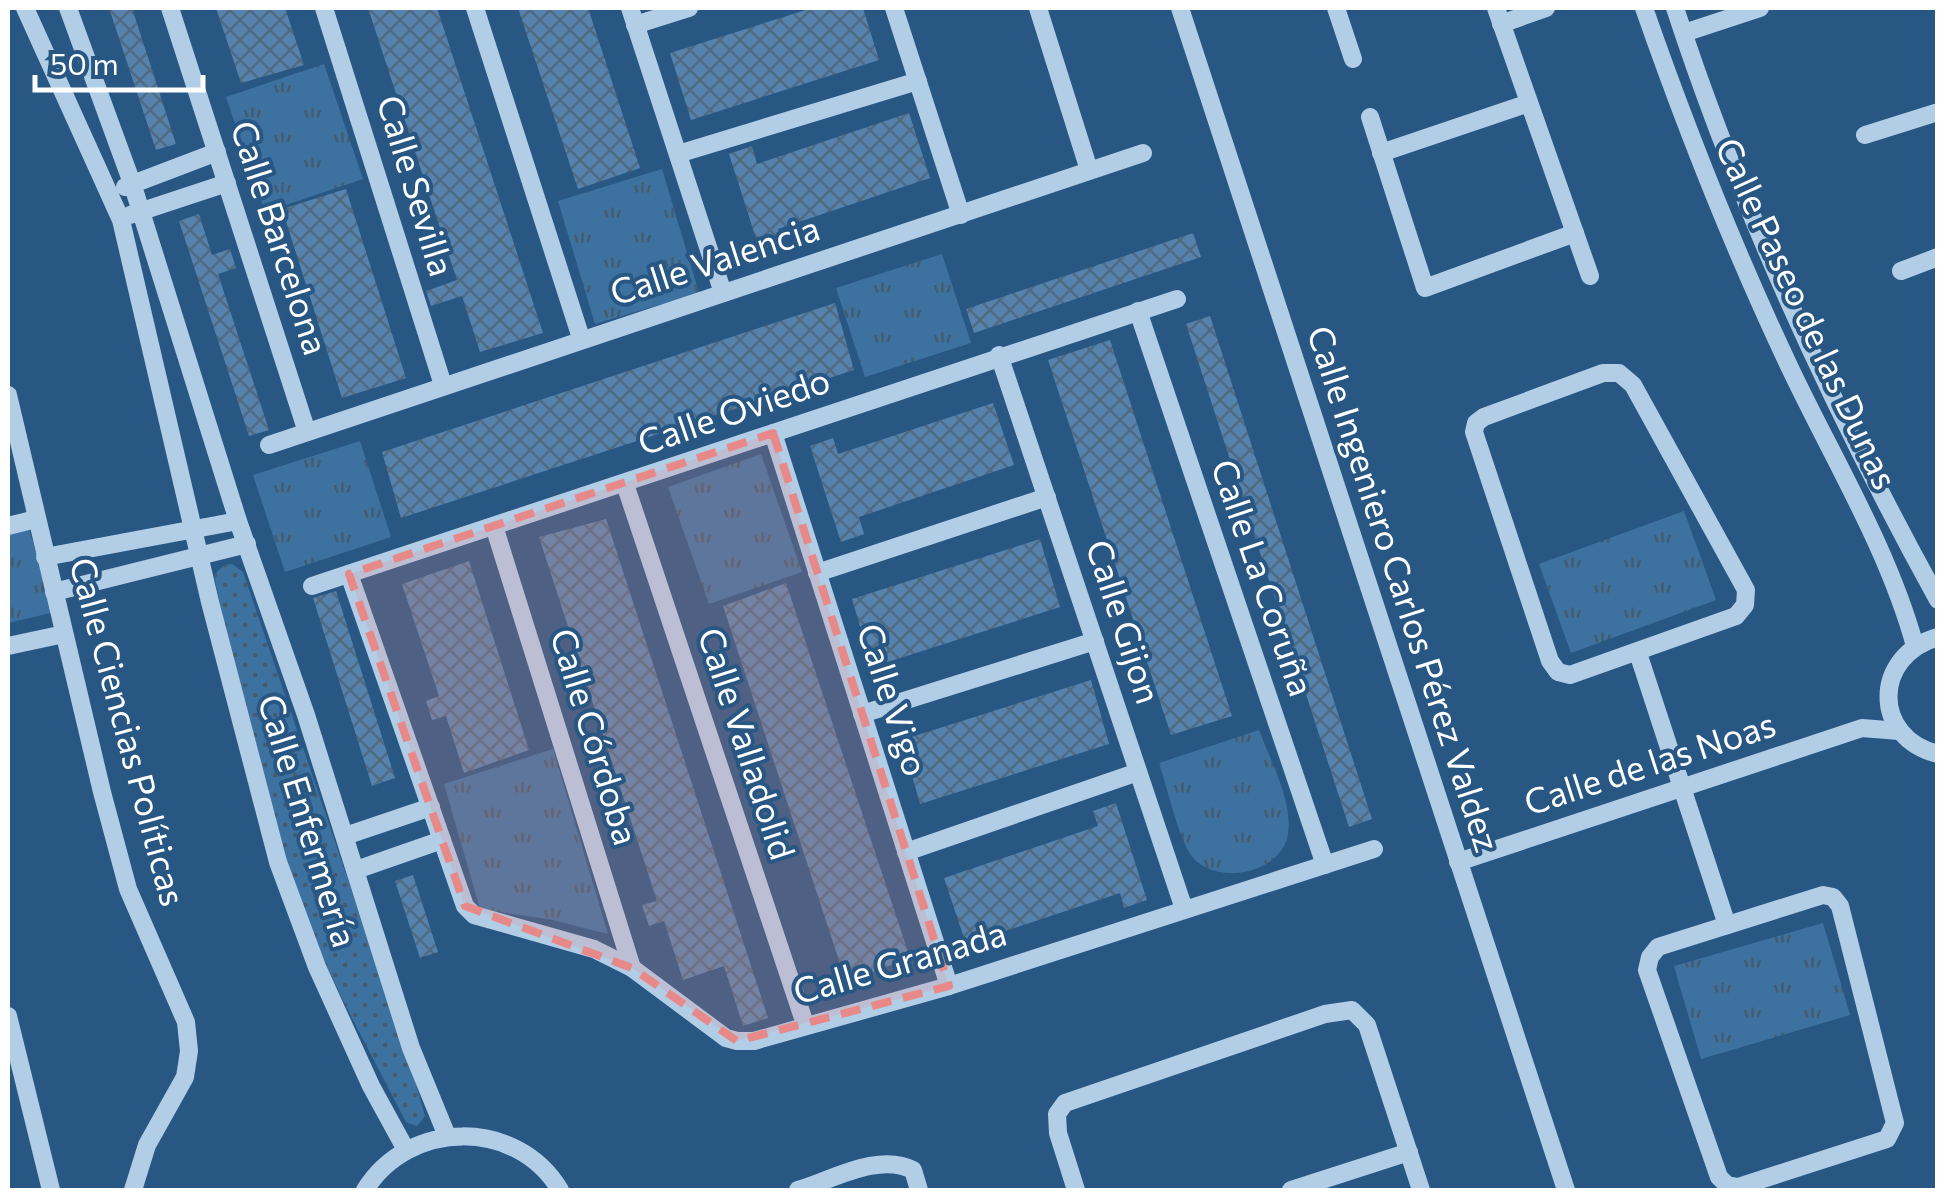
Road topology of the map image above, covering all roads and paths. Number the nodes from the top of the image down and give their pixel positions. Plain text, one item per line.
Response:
1 (25, 8) edge
2 (68, 8) edge
3 (170, 8) edge
4 (324, 8) edge
5 (475, 8) edge
6 (689, 8) edge
7 (894, 8) edge
8 (1038, 8) edge
9 (1180, 8) edge
10 (1546, 8) edge
11 (1644, 8) edge
12 (1675, 8) edge
13 (1760, 8) edge
14 (1343, 9) edge
15 (632, 16) edge
16 (1498, 16) edge
17 (1684, 33) junction
18 (1353, 59) dead end
19 (918, 81) junction
20 (1529, 103) junction
21 (1938, 112) edge
22 (1370, 117) dead end
23 (1714, 118) junction
24 (1686, 130) junction
25 (1865, 135) dead end
26 (217, 152) junction
27 (1143, 152) dead end
28 (1381, 153) junction
29 (678, 154) junction
30 (1089, 170) junction
31 (227, 182) junction
32 (132, 183) junction
33 (111, 193) junction
34 (140, 210) junction
35 (960, 215) junction
36 (120, 220) junction
37 (1575, 233) junction
38 (1938, 257) edge
39 (1901, 271) dead end
40 (1590, 276) dead end
41 (723, 292) junction
42 (1177, 299) dead end
43 (1138, 311) junction
44 (581, 338) junction
45 (999, 356) junction
46 (443, 384) junction
47 (8, 395) edge
48 (307, 432) junction
49 (773, 433) junction
50 (269, 445) dead end
51 (625, 484) junction
52 (1047, 497) junction
53 (36, 519) junction
54 (238, 521) junction
55 (8, 526) edge
56 (494, 526) junction
57 (192, 529) junction
58 (246, 544) junction
59 (199, 556) junction
60 (46, 557) junction
61 (817, 573) junction
62 (350, 574) junction
63 (312, 586) dead end
64 (54, 592) junction
65 (1938, 600) edge
66 (64, 634) junction
67 (1938, 638) edge
68 (1095, 641) junction
69 (8, 646) edge
70 (1915, 646) junction
71 (1638, 653) junction
72 (1888, 700) junction
73 (862, 714) junction
74 (1862, 728) junction
75 (1899, 731) junction
76 (1938, 754) edge
77 (1138, 772) junction
78 (1681, 788) junction
79 (430, 807) junction
80 (345, 836) junction
81 (442, 840) junction
82 (1374, 849) dead end
83 (906, 852) junction
84 (1458, 862) junction
85 (1324, 865) junction
86 (356, 870) junction
87 (1184, 909) junction
88 (1727, 925) junction
89 (632, 968) junction
90 (949, 986) junction
91 (8, 1016) edge
92 (805, 1024) junction
93 (448, 1136) junction
94 (406, 1150) junction
95 (1409, 1152) junction
96 (51, 1190) edge
97 (133, 1190) edge
98 (365, 1190) edge
99 (560, 1190) edge
100 (798, 1190) edge
101 (919, 1190) edge
102 (1076, 1190) edge
103 (1291, 1190) edge
104 (1421, 1190) edge
105 (1566, 1190) edge

1 - 33 street, Calle Enfermería
2 - 32 street, Calle Enfermería
3 - 26 street, Calle Barcelona
4 - 46 street, Calle Sevilla
5 - 44 street
6 - 15 street
7 - 19 street
8 - 30 street
9 - 84 street, Calle Ingeniero Carlos Pérez Valdez
10 - 16 street
11 - 24 street, Calle Paseo de las Dunas
12 - 17 street, Calle Paseo de las Dunas
13 - 17 street
14 - 18 street
15 - 29 street
16 - 20 street
17 - 23 street, Calle Paseo de las Dunas
19 - 29 street
19 - 35 street
20 - 28 street
20 - 37 street
21 - 25 street
22 - 28 street
23 - 24 street
23 - 65 street, Calle Paseo de las Dunas
24 - 70 street, Calle Paseo de las Dunas
26 - 31 street, Calle Barcelona
26 - 32 street
27 - 30 street, Calle Valencia
28 - 37 street
29 - 41 street
30 - 35 street, Calle Valencia
31 - 34 street
31 - 48 street, Calle Barcelona
32 - 33 street
32 - 34 street, Calle Enfermería
33 - 36 street, Calle Enfermería
34 - 36 street
34 - 54 street, Calle Enfermería
35 - 41 street, Calle Valencia
36 - 57 street, Calle Enfermería
37 - 40 street
38 - 39 street
41 - 44 street, Calle Valencia
42 - 43 street, Calle Oviedo
43 - 45 street, Calle Oviedo
43 - 85 street, Calle La Coruña
44 - 46 street, Calle Valencia
45 - 49 street, Calle Oviedo
45 - 52 street, Calle Gijon
46 - 48 street, Calle Valencia
47 - 53 street, Calle Ciencias Políticas
48 - 50 street, Calle Valencia
49 - 51 street, Calle Oviedo
49 - 61 street, Calle Vigo
51 - 56 street, Calle Oviedo
51 - 92 street, Calle Valladolid
52 - 61 street
52 - 68 street, Calle Gijon
53 - 55 street
53 - 60 street, Calle Ciencias Políticas
54 - 57 street
54 - 58 street, Calle Enfermería
56 - 62 street, Calle Oviedo
56 - 89 street, Calle Córdoba
57 - 59 street, Calle Enfermería
57 - 60 street
58 - 59 street
58 - 80 street, Calle Enfermería
59 - 64 street
59 - 94 street, Calle Enfermería
60 - 64 street, Calle Ciencias Políticas
61 - 73 street, Calle Vigo
62 - 63 street, Calle Oviedo
62 - 79 street
64 - 66 street, Calle Ciencias Políticas
66 - 69 street
66 - 97 street, Calle Ciencias Políticas
67 - 70 street
68 - 73 street
68 - 77 street, Calle Gijon
70 - 72 street
71 - 71 street
71 - 78 street
72 - 74 street, Calle de las Noas
72 - 75 street
73 - 83 street, Calle Vigo
74 - 75 street, Calle de las Noas
74 - 78 street, Calle de las Noas
75 - 76 street
77 - 83 street
77 - 87 street, Calle Gijon
78 - 84 street, Calle de las Noas
78 - 88 street
79 - 80 street
79 - 81 street
80 - 86 street, Calle Enfermería
81 - 86 street
81 - 89 street, Calle Granada
82 - 85 street, Calle Granada
83 - 90 street, Calle Vigo
84 - 105 street, Calle Ingeniero Carlos Pérez Valdez
85 - 87 street, Calle Granada
86 - 93 street, Calle Enfermería
87 - 90 street, Calle Granada
88 - 88 street
89 - 92 street, Calle Granada
90 - 92 street, Calle Granada
91 - 96 street
93 - 94 street
93 - 99 street
94 - 98 street
95 - 102 street
95 - 103 street
95 - 104 street
100 - 101 street

